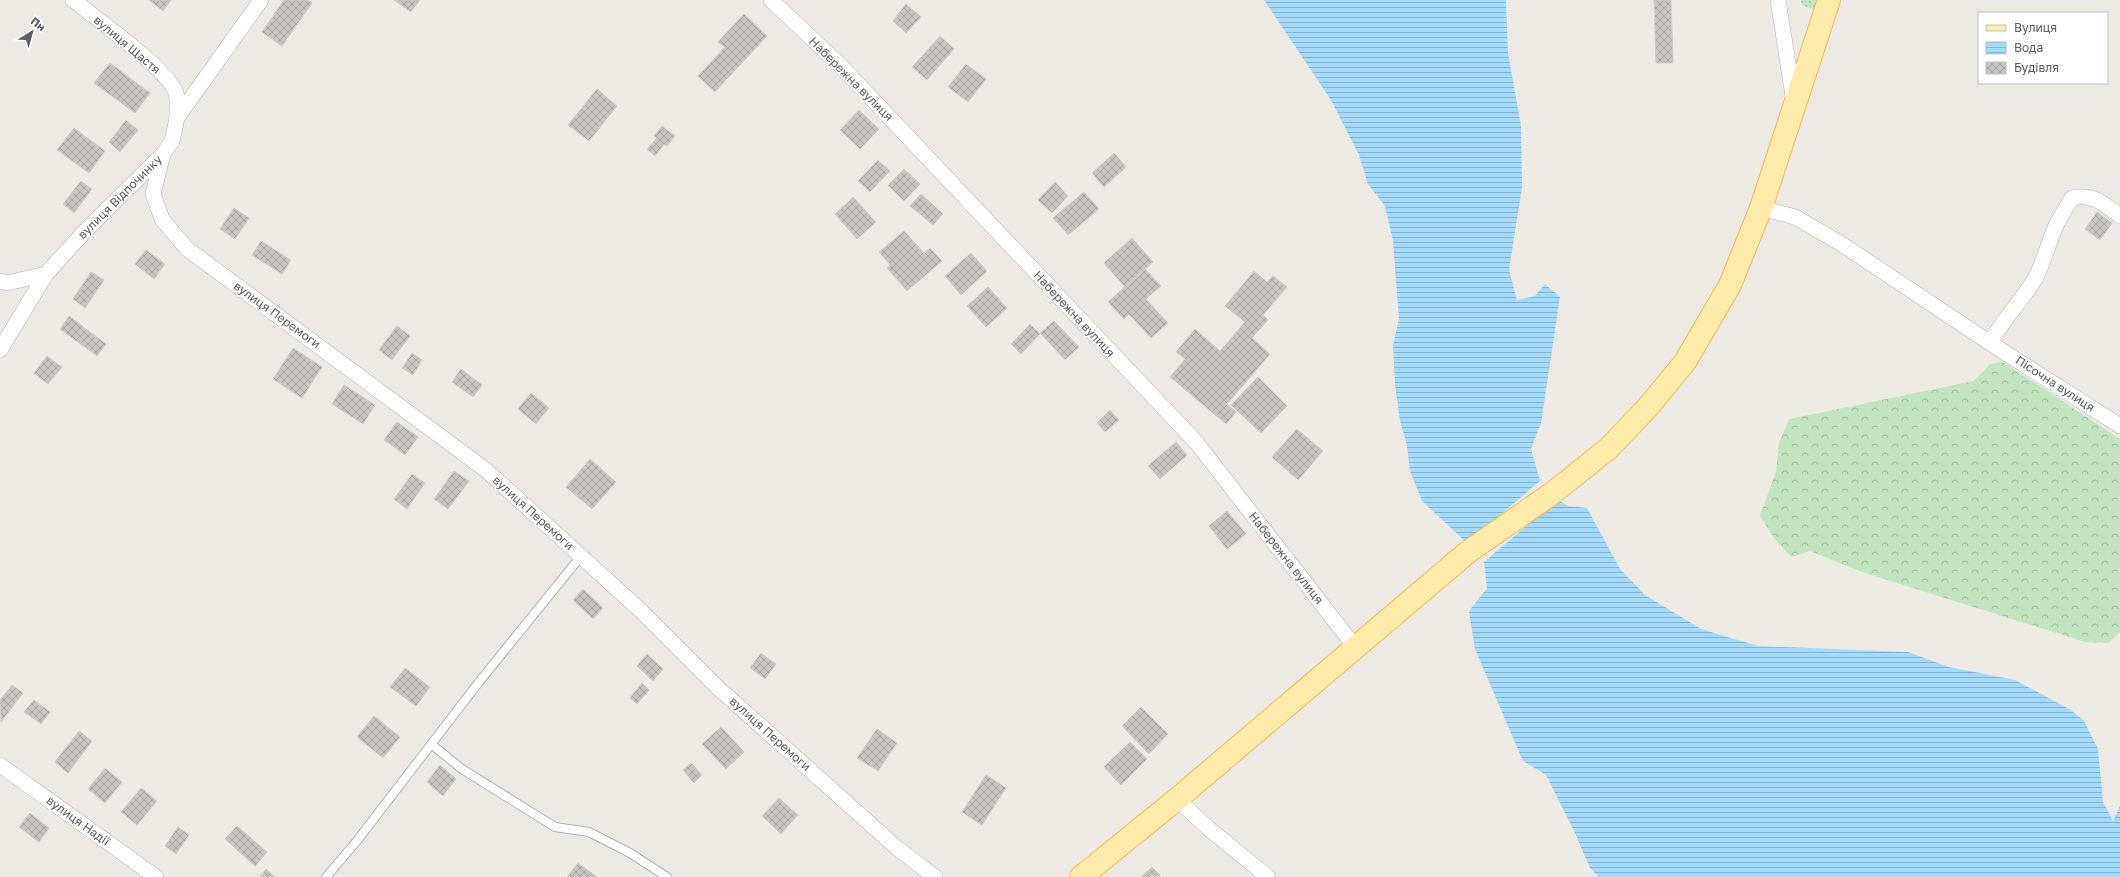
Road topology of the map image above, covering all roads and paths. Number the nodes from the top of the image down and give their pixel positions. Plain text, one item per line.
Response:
1 (73, 0) edge
2 (261, 0) edge
3 (771, 0) edge
4 (1778, 0) edge
5 (1829, 0) edge
6 (1795, 105) junction
7 (177, 118) junction
8 (163, 154) junction
9 (1761, 208) junction
10 (2120, 216) edge
11 (46, 274) junction
12 (0, 281) edge
13 (1990, 343) junction
14 (0, 350) edge
15 (2120, 426) edge
16 (581, 556) junction
17 (1355, 647) junction
18 (431, 744) junction
19 (0, 765) edge
20 (1177, 799) junction
21 (156, 877) edge
22 (326, 877) edge
23 (667, 877) edge
24 (932, 877) edge
25 (1081, 877) edge
26 (1268, 877) edge

1 - 7 street, вулиця Щастя
2 - 7 street, вулиця Відпочинку
3 - 17 street, Набережна вулиця
4 - 6 street
5 - 6 main road
6 - 9 main road
7 - 8 street, вулиця Відпочинку
8 - 11 street, вулиця Відпочинку
8 - 16 street, вулиця Перемоги
9 - 13 street, Пісочна вулиця
9 - 17 main road
10 - 13 street
11 - 12 street
11 - 14 street, вулиця Відпочинку
13 - 15 street, Пісочна вулиця
16 - 18 lane
16 - 24 street, вулиця Перемоги
17 - 20 main road
18 - 22 lane
18 - 23 lane
19 - 21 street, вулиця Надії
20 - 25 main road
20 - 26 street

